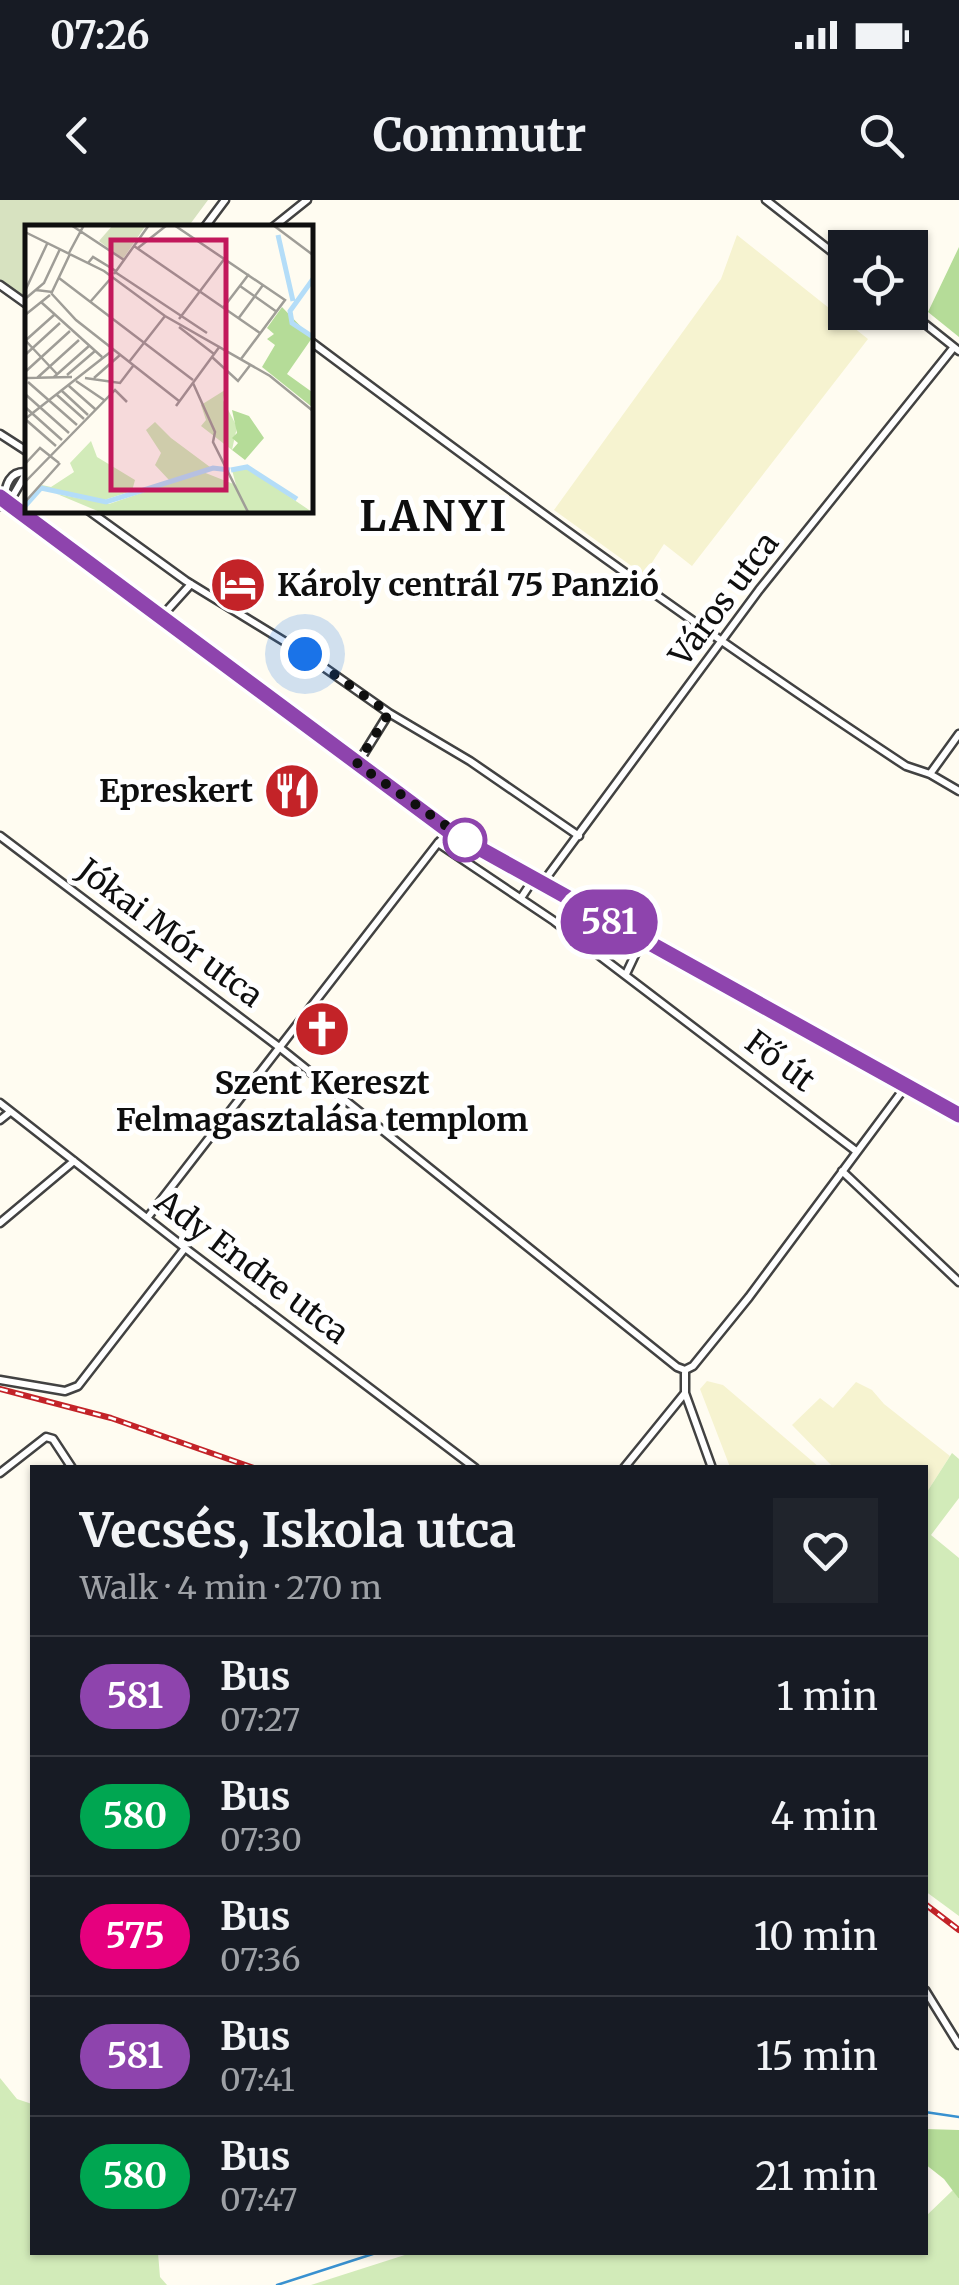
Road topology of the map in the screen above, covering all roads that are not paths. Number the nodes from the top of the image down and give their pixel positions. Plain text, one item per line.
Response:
1 (225, 200) edge
2 (307, 200) edge
3 (766, 200) edge
4 (206, 225) edge
5 (276, 225) edge
6 (828, 249) edge
7 (0, 285) edge
8 (25, 303) edge
9 (928, 326) edge
10 (312, 342) edge
11 (956, 349) edge
12 (0, 434) edge
13 (25, 450) edge
14 (25, 472) edge
15 (2, 501) edge
16 (91, 512) edge
17 (191, 584) junction
18 (161, 617) junction
19 (722, 642) junction
20 (389, 713) junction
21 (959, 734) edge
22 (357, 764) junction
23 (930, 774) junction
24 (959, 791) edge
25 (450, 832) junction
26 (0, 836) edge
27 (579, 836) junction
28 (438, 843) junction
29 (537, 883) junction
30 (522, 898) junction
31 (642, 940) junction
32 (626, 974) junction
33 (279, 1048) junction
34 (906, 1086) junction
35 (0, 1103) edge
36 (10, 1112) junction
37 (959, 1115) edge
38 (0, 1120) edge
39 (856, 1151) junction
40 (74, 1161) junction
41 (842, 1171) junction
42 (148, 1217) junction
43 (0, 1223) edge
44 (185, 1248) junction
45 (959, 1282) edge
46 (685, 1370) junction
47 (0, 1380) edge
48 (685, 1393) junction
49 (70, 1465) edge
50 (471, 1465) edge
51 (626, 1465) edge
52 (711, 1465) edge
53 (0, 1473) edge
54 (928, 1995) edge
55 (959, 2045) edge

1 - 4 street
2 - 5 street
3 - 6 street
7 - 8 street
9 - 11 street
10 - 19 street
11 - 19 street, Város utca
12 - 13 street
14 - 15 street
15 - 18 main road, Fő út
16 - 17 street
17 - 18 street
17 - 20 street
18 - 22 main road, Fő út
19 - 23 street
19 - 27 street, Város utca
20 - 22 street
20 - 27 street
21 - 23 street
22 - 25 main road, Fő út
23 - 24 street
25 - 28 street
25 - 29 main road, Fő út
26 - 33 street, Jókai Mór utca
27 - 29 street, Város utca
28 - 30 street, Fő út
28 - 33 street
29 - 30 street
29 - 31 main road, Fő út
30 - 32 street, Fő út
31 - 32 street
31 - 34 main road, Fő út
32 - 39 street, Fő út
33 - 42 street
33 - 46 street, Jókai Mór utca
34 - 37 main road, Fő út
34 - 39 street
35 - 36 street, Ady Endre utca
36 - 38 street
36 - 40 street, Ady Endre utca
39 - 41 street
40 - 42 street, Ady Endre utca
40 - 43 street
41 - 45 street
41 - 46 street
42 - 44 street, Ady Endre utca
44 - 47 street
44 - 50 street, Ady Endre utca
46 - 48 street
48 - 51 street
48 - 52 street
49 - 53 street
54 - 55 street

